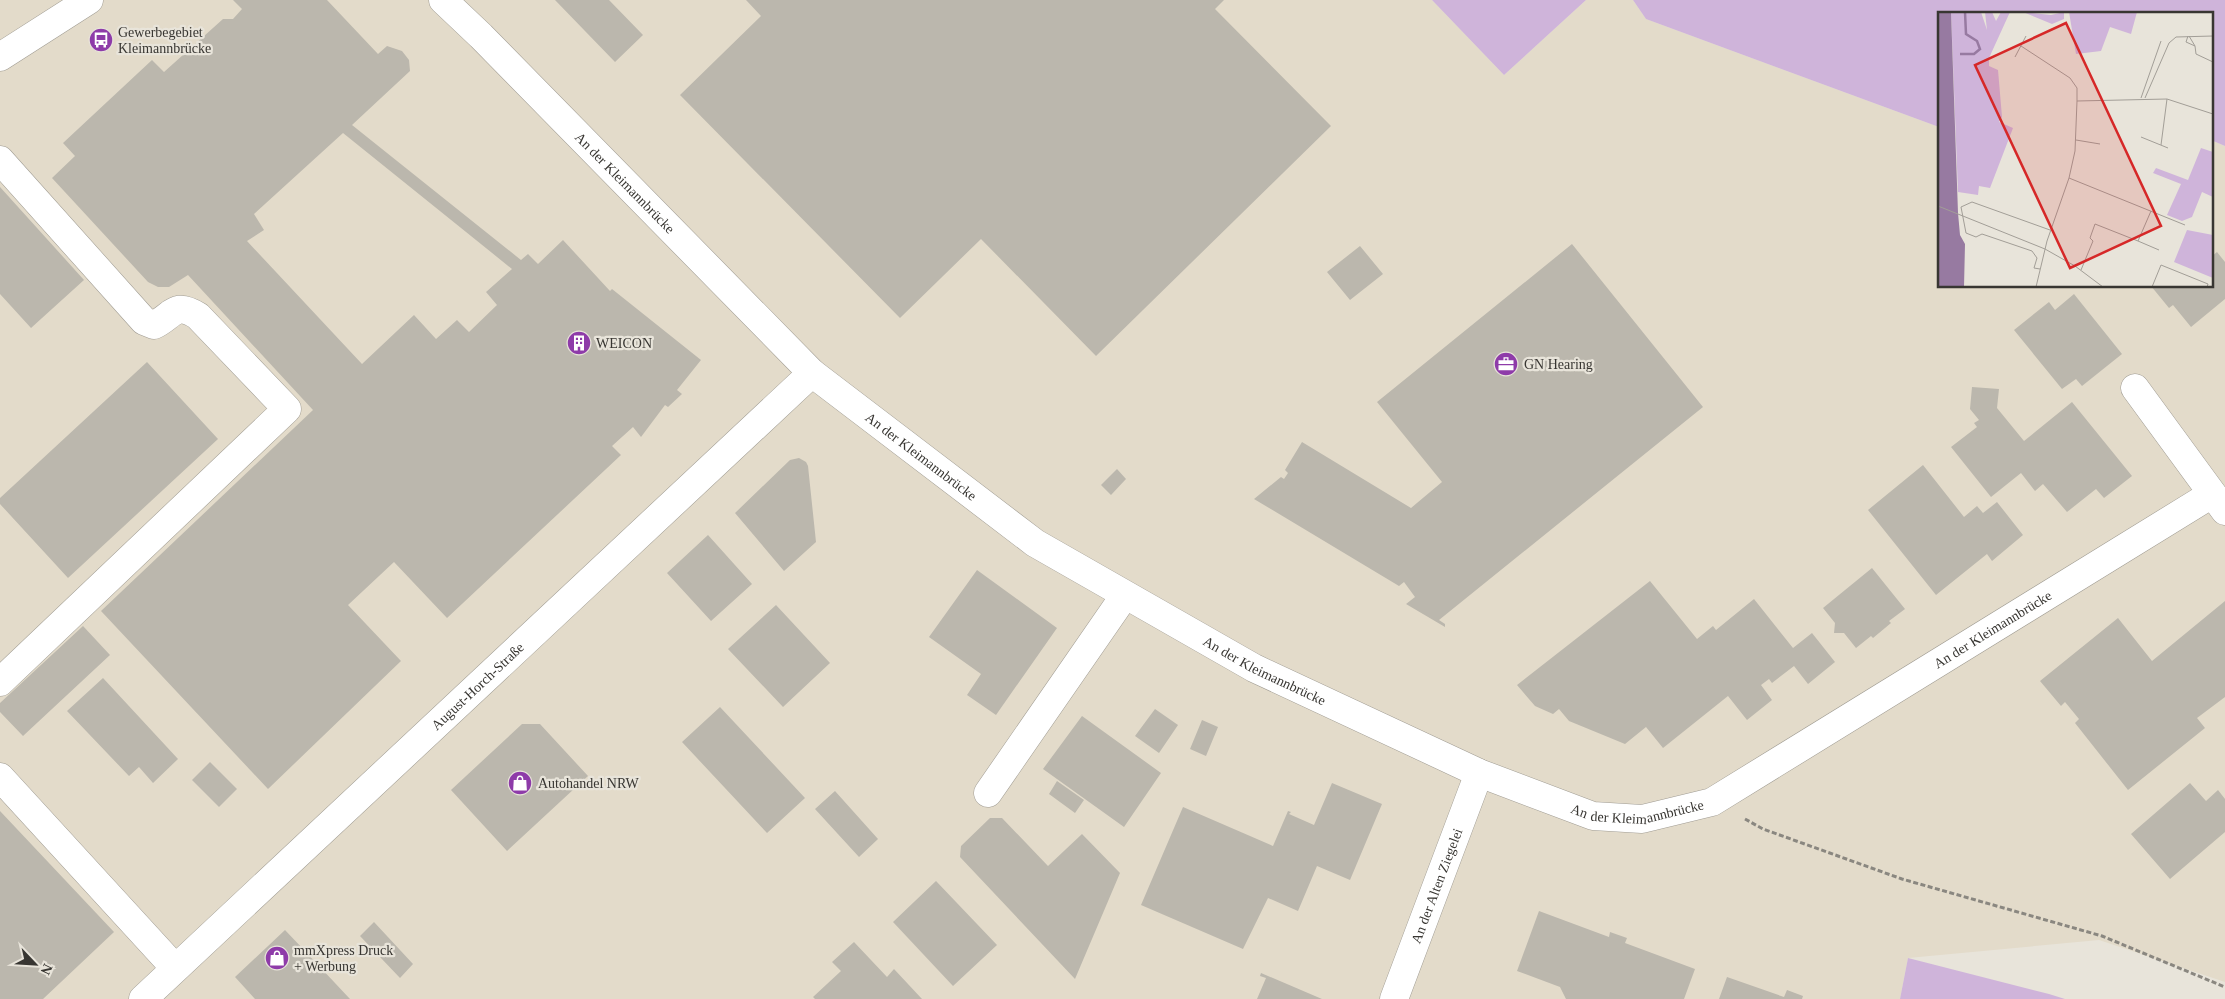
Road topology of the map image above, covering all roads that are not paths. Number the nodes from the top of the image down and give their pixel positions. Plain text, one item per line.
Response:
1 (89, 0) edge
2 (443, 0) edge
3 (0, 57) edge
4 (0, 160) edge
5 (812, 373) junction
6 (2135, 388) dead end
7 (2218, 503) edge
8 (1126, 595) junction
9 (0, 682) edge
10 (1479, 773) junction
11 (0, 777) edge
12 (988, 793) dead end
13 (175, 968) junction
14 (143, 999) edge
15 (1394, 999) edge

1 - 3 street
2 - 5 street, An der Kleimannbrücke
4 - 9 street
5 - 8 street, An der Kleimannbrücke
5 - 13 street, August-Horch-Straße
6 - 7 street, An der Kleimannbrücke
7 - 10 street, An der Kleimannbrücke
8 - 10 street, An der Kleimannbrücke
8 - 12 street
10 - 15 street, An der Alten Ziegelei
11 - 13 street
13 - 14 street, August-Horch-Straße

